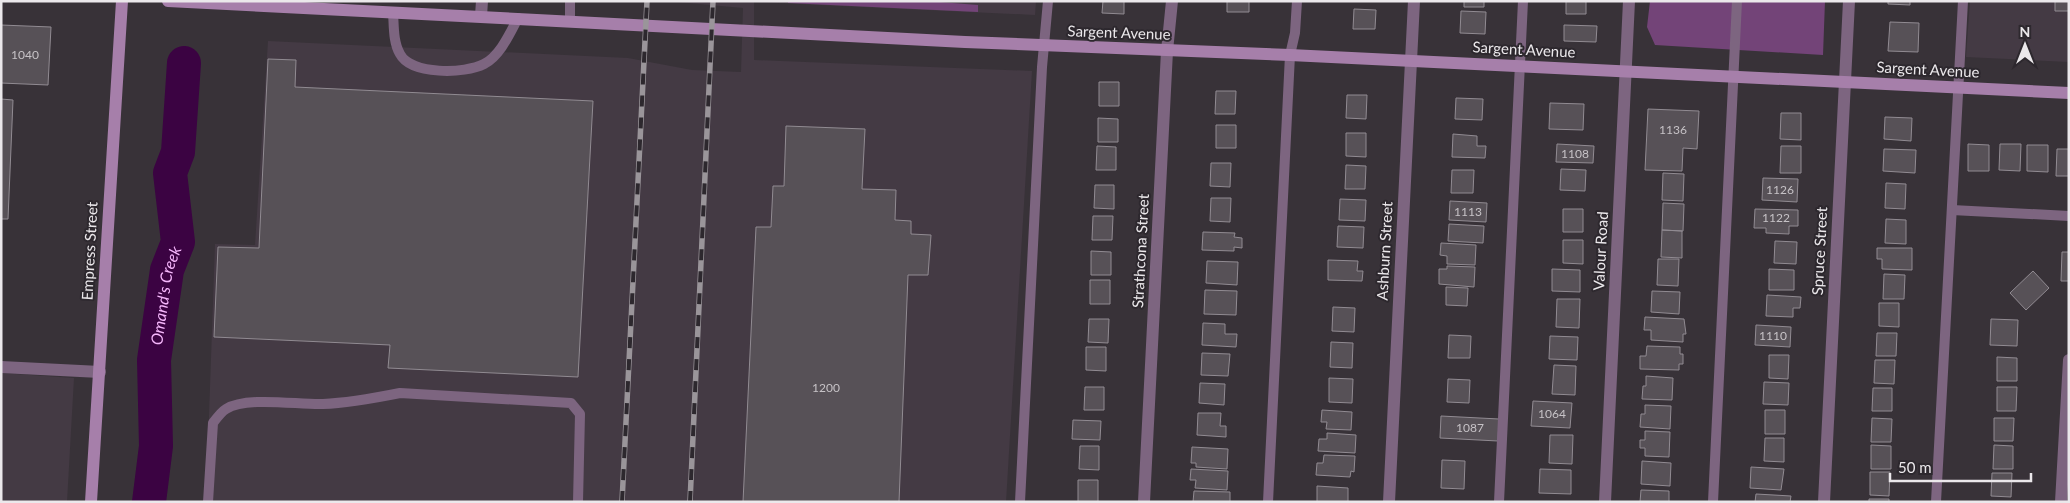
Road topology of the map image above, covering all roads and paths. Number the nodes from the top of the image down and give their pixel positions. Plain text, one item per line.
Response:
1 (122, 1) edge
2 (168, 1) edge
3 (482, 1) edge
4 (570, 1) edge
5 (1048, 1) edge
6 (1172, 1) edge
7 (1297, 1) edge
8 (1414, 1) edge
9 (1523, 1) edge
10 (1630, 1) edge
11 (1731, 1) edge
12 (1737, 1) edge
13 (1849, 1) edge
14 (1963, 1) edge
15 (393, 12) junction
16 (481, 16) junction
17 (518, 18) junction
18 (570, 20) junction
19 (1043, 46) junction
20 (1167, 51) junction
21 (1290, 54) junction
22 (1411, 60) junction
23 (1520, 66) junction
24 (1626, 72) junction
25 (1733, 76) junction
26 (1845, 82) junction
27 (1958, 87) junction
28 (2069, 93) edge
29 (1952, 210) junction
30 (2069, 216) edge
31 (2069, 360) edge
32 (1, 367) edge
33 (100, 372) junction
34 (91, 502) edge
35 (208, 502) edge
36 (578, 502) edge
37 (1020, 502) edge
38 (1144, 502) edge
39 (1268, 502) edge
40 (1389, 502) edge
41 (1499, 502) edge
42 (1605, 502) edge
43 (1712, 502) edge
44 (1824, 502) edge
45 (1936, 502) edge
46 (2061, 502) edge

1 - 33 main road, Empress Street
2 - 15 main road, Sargent Avenue
3 - 16 street
4 - 18 lane
5 - 19 lane
6 - 20 street, Strathcona Street
7 - 21 lane
8 - 22 street, Ashburn Street
9 - 23 lane
10 - 24 street, Valour Road
11 - 12 lane
12 - 25 lane
13 - 26 street, Spruce Street
14 - 27 lane
15 - 16 main road, Sargent Avenue
15 - 17 lane
16 - 17 main road, Sargent Avenue
17 - 18 main road, Sargent Avenue
18 - 19 main road, Sargent Avenue
19 - 20 main road, Sargent Avenue
19 - 37 lane
20 - 21 main road, Sargent Avenue
20 - 38 street, Strathcona Street
21 - 22 main road, Sargent Avenue
21 - 39 lane
22 - 23 main road, Sargent Avenue
22 - 40 street, Ashburn Street
23 - 24 main road, Sargent Avenue
23 - 41 lane
24 - 25 main road, Sargent Avenue
24 - 42 street, Valour Road
25 - 26 main road, Sargent Avenue
25 - 43 lane
26 - 27 main road, Sargent Avenue
26 - 44 street, Spruce Street
27 - 28 main road, Sargent Avenue
27 - 29 lane
29 - 30 lane
29 - 45 lane
31 - 46 street
32 - 33 street
33 - 34 main road, Empress Street
35 - 36 lane

